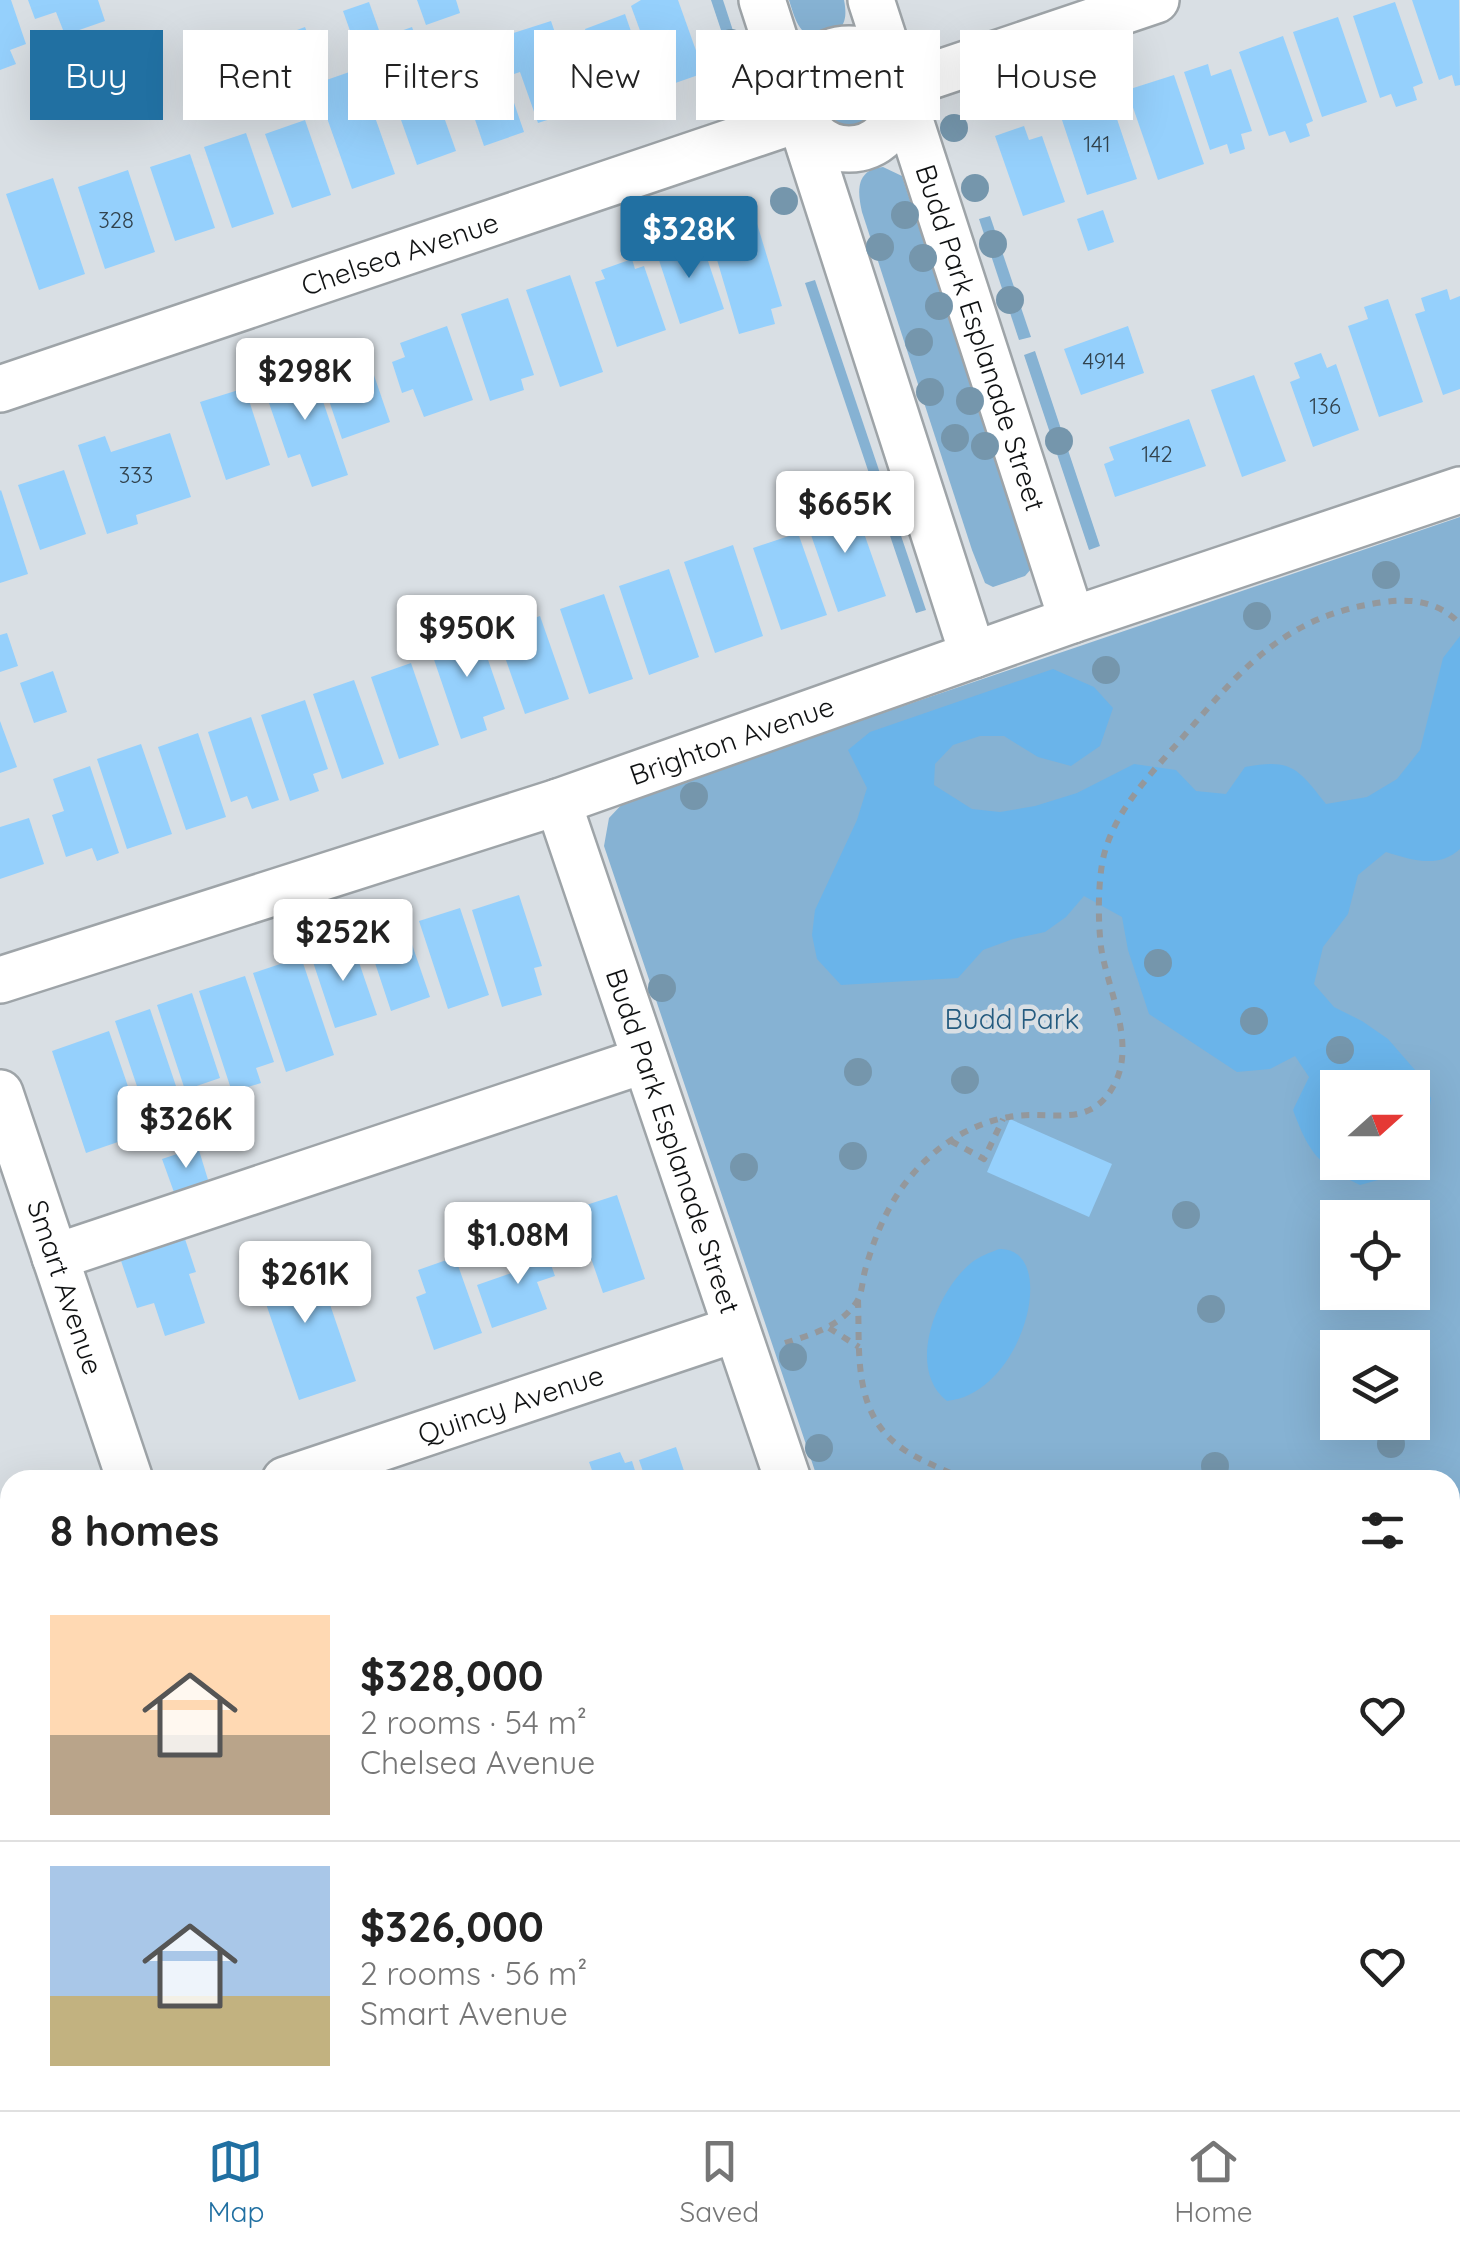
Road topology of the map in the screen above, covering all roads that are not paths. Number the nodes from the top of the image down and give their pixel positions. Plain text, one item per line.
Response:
1 (762, 0) edge
2 (871, 0) edge
3 (1156, 0) edge
4 (772, 30) edge
5 (880, 30) edge
6 (940, 73) edge
7 (796, 120) edge
8 (803, 120) edge
9 (804, 120) edge
10 (893, 120) edge
11 (909, 120) edge
12 (0, 390) edge
13 (1460, 490) edge
14 (1072, 620) junction
15 (973, 656) junction
16 (558, 802) junction
17 (0, 980) edge
18 (646, 1060) junction
19 (0, 1093) edge
20 (55, 1257) junction
21 (757, 1337) junction
22 (127, 1470) edge
23 (318, 1470) edge
24 (786, 1470) edge

1 - 4 street
2 - 5 street, Budd Park Esplanade Street
3 - 6 street
7 - 12 street, Chelsea Avenue
8 - 15 street
9 - 10 street
11 - 14 street, Budd Park Esplanade Street
13 - 14 street, Brighton Avenue
14 - 15 street, Brighton Avenue
15 - 16 street, Brighton Avenue
16 - 17 street, Brighton Avenue
16 - 18 street, Budd Park Esplanade Street
18 - 20 street
18 - 21 street, Budd Park Esplanade Street
19 - 20 street, Smart Avenue
20 - 22 street, Smart Avenue
21 - 23 street, Quincy Avenue
21 - 24 street, Budd Park Esplanade Street

